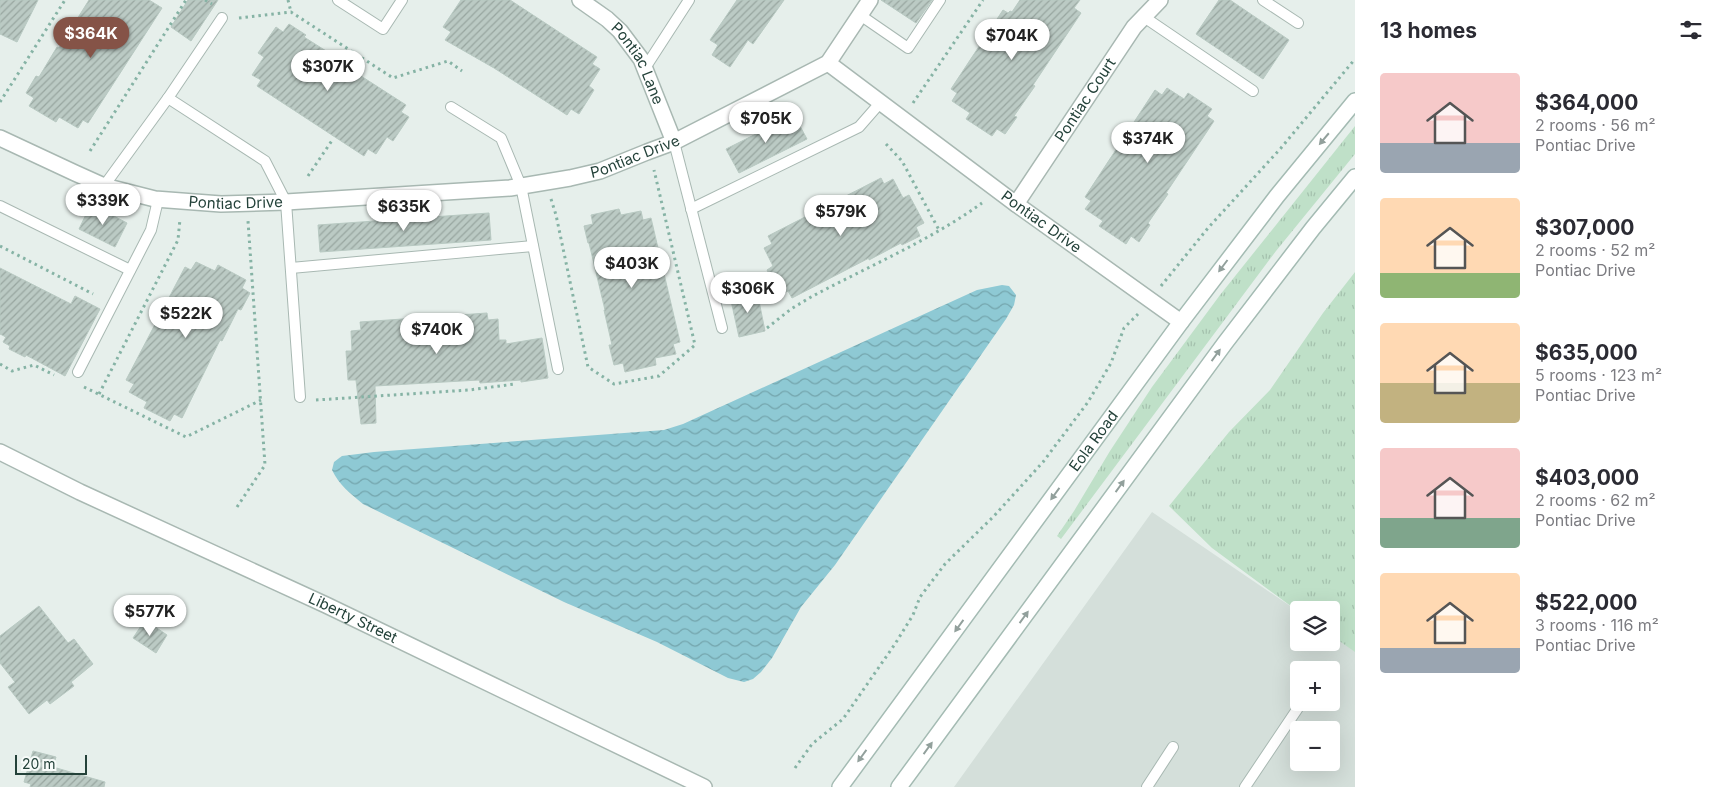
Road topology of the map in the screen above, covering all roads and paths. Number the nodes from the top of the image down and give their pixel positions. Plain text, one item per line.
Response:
1 (65, 0) edge
2 (186, 0) edge
3 (205, 0) edge
4 (288, 0) edge
5 (338, 0) edge
6 (402, 0) edge
7 (580, 0) edge
8 (689, 0) edge
9 (870, 0) edge
10 (940, 0) edge
11 (983, 0) edge
12 (1160, 0) edge
13 (1263, 0) edge
14 (292, 12) junction
15 (220, 14) joint
16 (860, 15) junction
17 (1144, 17) junction
18 (234, 19) dead end
19 (1298, 23) dead end
20 (1355, 59) edge
21 (828, 63) junction
22 (645, 68) junction
23 (462, 71) dead end
24 (1253, 91) dead end
25 (168, 98) junction
26 (0, 102) edge
27 (880, 102) junction
28 (1355, 102) edge
29 (911, 106) dead end
30 (451, 107) dead end
31 (333, 139) dead end
32 (1, 141) edge
33 (674, 142) junction
34 (886, 144) dead end
35 (90, 151) dead end
36 (652, 162) dead end
37 (308, 176) dead end
38 (1355, 177) edge
39 (104, 186) junction
40 (521, 186) junction
41 (549, 191) dead end
42 (988, 198) dead end
43 (158, 200) junction
44 (286, 202) junction
45 (1016, 204) junction
46 (0, 206) edge
47 (691, 210) junction
48 (181, 213) dead end
49 (248, 216) dead end
50 (939, 230) junction
51 (0, 246) edge
52 (533, 246) junction
53 (291, 268) junction
54 (130, 270) junction
55 (94, 294) dead end
56 (1151, 301) junction
57 (1181, 322) junction
58 (722, 328) dead end
59 (767, 328) dead end
60 (0, 364) edge
61 (558, 369) dead end
62 (78, 372) dead end
63 (54, 375) dead end
64 (80, 384) dead end
65 (515, 384) dead end
66 (99, 394) junction
67 (305, 398) joint
68 (261, 400) junction
69 (0, 452) edge
70 (237, 507) dead end
71 (1296, 711) edge
72 (1173, 748) dead end
73 (795, 768) dead end
74 (704, 787) edge
75 (840, 787) edge
76 (899, 787) edge
77 (1147, 787) edge
78 (1245, 787) edge

1 - 26 path
2 - 35 path
3 - 15 path
4 - 14 path
5 - 6 lane
7 - 22 street, Pontiac Lane
8 - 22 lane
9 - 16 street
10 - 16 lane
11 - 29 path
12 - 17 street, Pontiac Court
13 - 19 lane
14 - 18 path
14 - 23 path
15 - 25 lane
16 - 21 street
17 - 24 lane
17 - 45 street, Pontiac Court
20 - 56 path
21 - 27 street, Pontiac Drive
21 - 33 street, Pontiac Drive
22 - 33 street, Pontiac Lane
25 - 39 lane
25 - 44 lane
27 - 45 street, Pontiac Drive
27 - 47 lane
28 -> 57 street, Eola Road
30 - 40 lane
31 - 37 path
32 - 39 street, Pontiac Drive
33 - 40 street, Pontiac Drive
33 - 47 lane
34 - 50 path
36 - 41 path
76 -> 38 street
39 - 43 street, Pontiac Drive
40 - 44 street, Pontiac Drive
40 - 52 lane
42 - 50 path
43 - 44 street, Pontiac Drive
43 - 54 lane
44 - 53 lane
45 - 56 street, Pontiac Drive
46 - 54 lane
47 - 58 lane
48 - 66 path
49 - 68 path
50 - 59 path
51 - 55 path
52 - 53 lane
52 - 61 lane
53 - 67 lane
54 - 62 lane
56 - 57 street, Pontiac Drive
56 - 73 path
57 -> 75 street, Eola Road
60 - 63 path
64 - 66 path
65 - 67 path
66 - 68 path
68 - 70 path
69 - 74 street, Liberty Street
71 - 78 lane
72 - 77 lane

